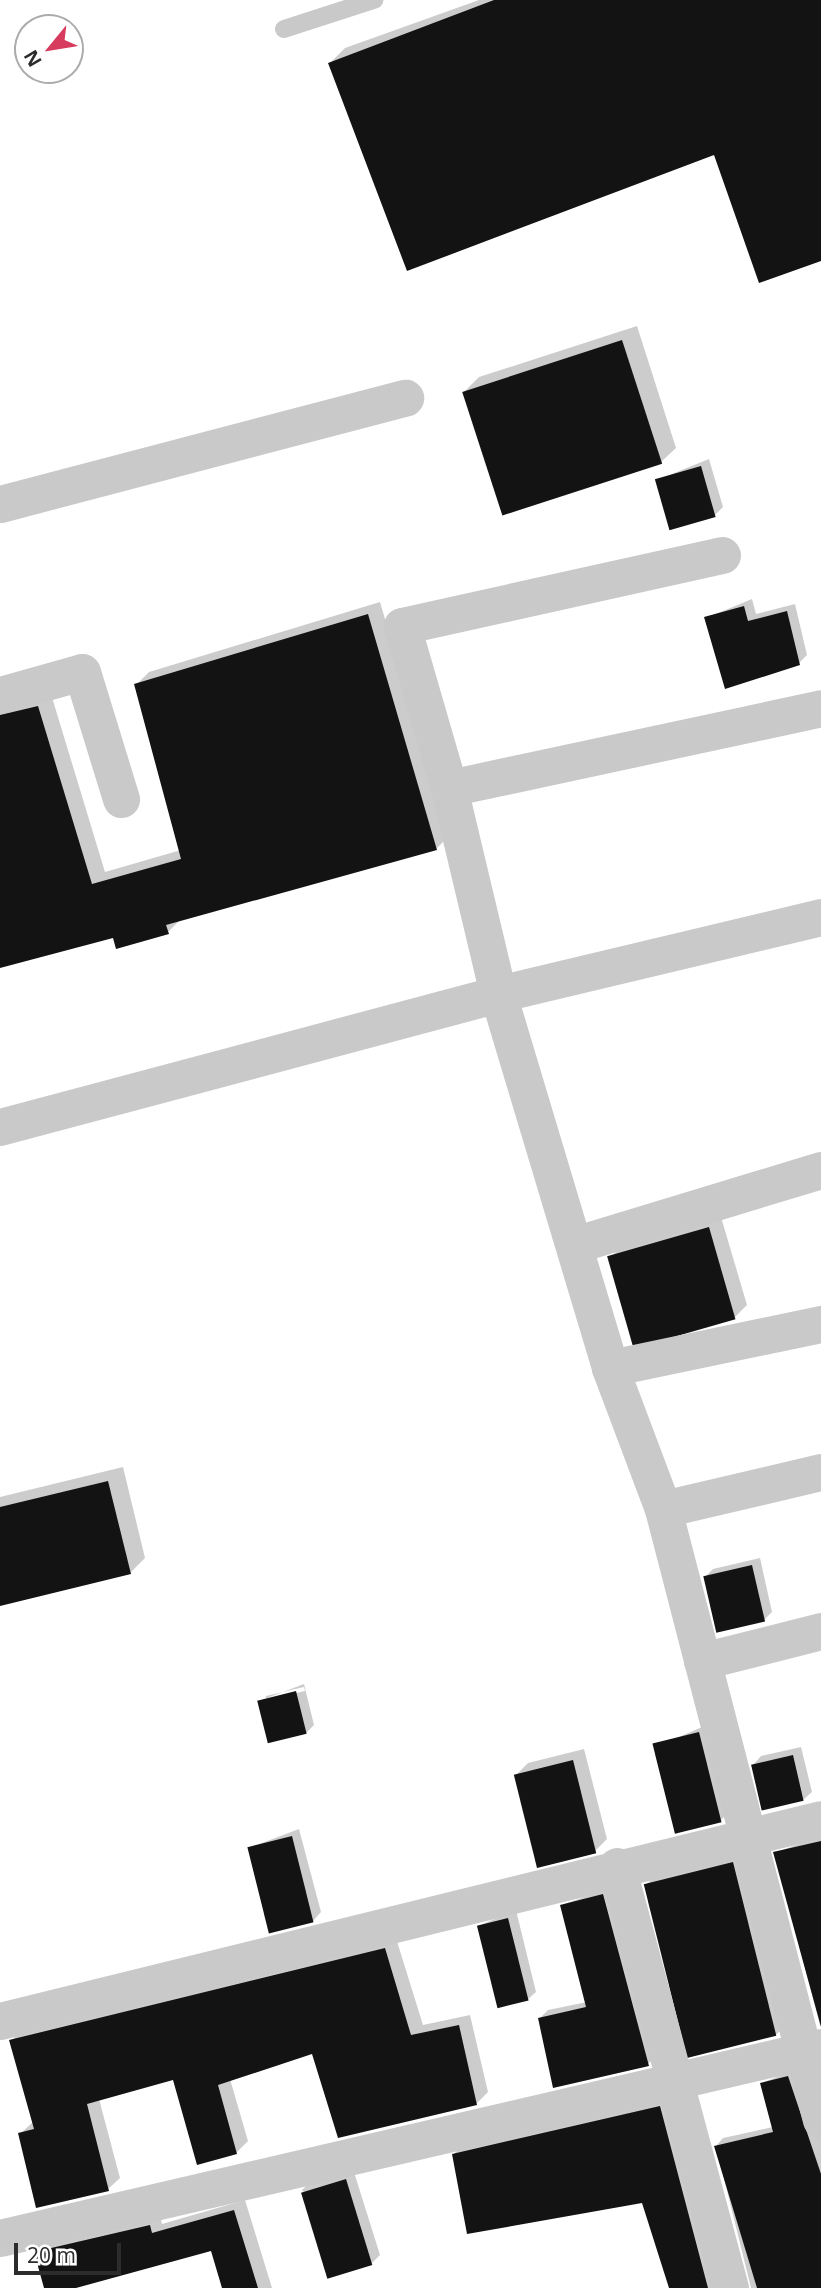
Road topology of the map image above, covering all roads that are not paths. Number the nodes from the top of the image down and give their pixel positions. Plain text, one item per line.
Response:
1 (374, 0) edge
2 (284, 30) dead end
3 (405, 398) dead end
4 (0, 504) edge
5 (722, 555) dead end
6 (0, 695) edge
7 (821, 708) edge
8 (449, 788) junction
9 (121, 799) dead end
10 (821, 917) edge
11 (498, 994) junction
12 (0, 1127) edge
13 (821, 1170) edge
14 (574, 1245) junction
15 (821, 1324) edge
16 (610, 1368) junction
17 (821, 1472) edge
18 (663, 1509) junction
19 (821, 1631) edge
20 (702, 1661) junction
21 (821, 1819) edge
22 (750, 1834) junction
23 (617, 1867) junction
24 (0, 2021) edge
25 (811, 2049) edge
26 (673, 2082) junction
27 (821, 2120) edge
28 (0, 2238) edge
29 (730, 2288) edge

1 - 2 lane
3 - 4 street
5 - 8 street
6 - 9 street
7 - 8 street
8 - 11 street
10 - 11 street
11 - 12 street
11 - 14 street
13 - 14 street
14 - 16 street
15 - 16 street
16 - 18 street
17 - 18 street
18 - 20 street
19 - 20 street
20 - 22 street
21 - 22 street
22 - 23 street
22 - 25 street
23 - 24 street
23 - 26 street
25 - 26 street
25 - 27 street
26 - 28 street
26 - 29 street

